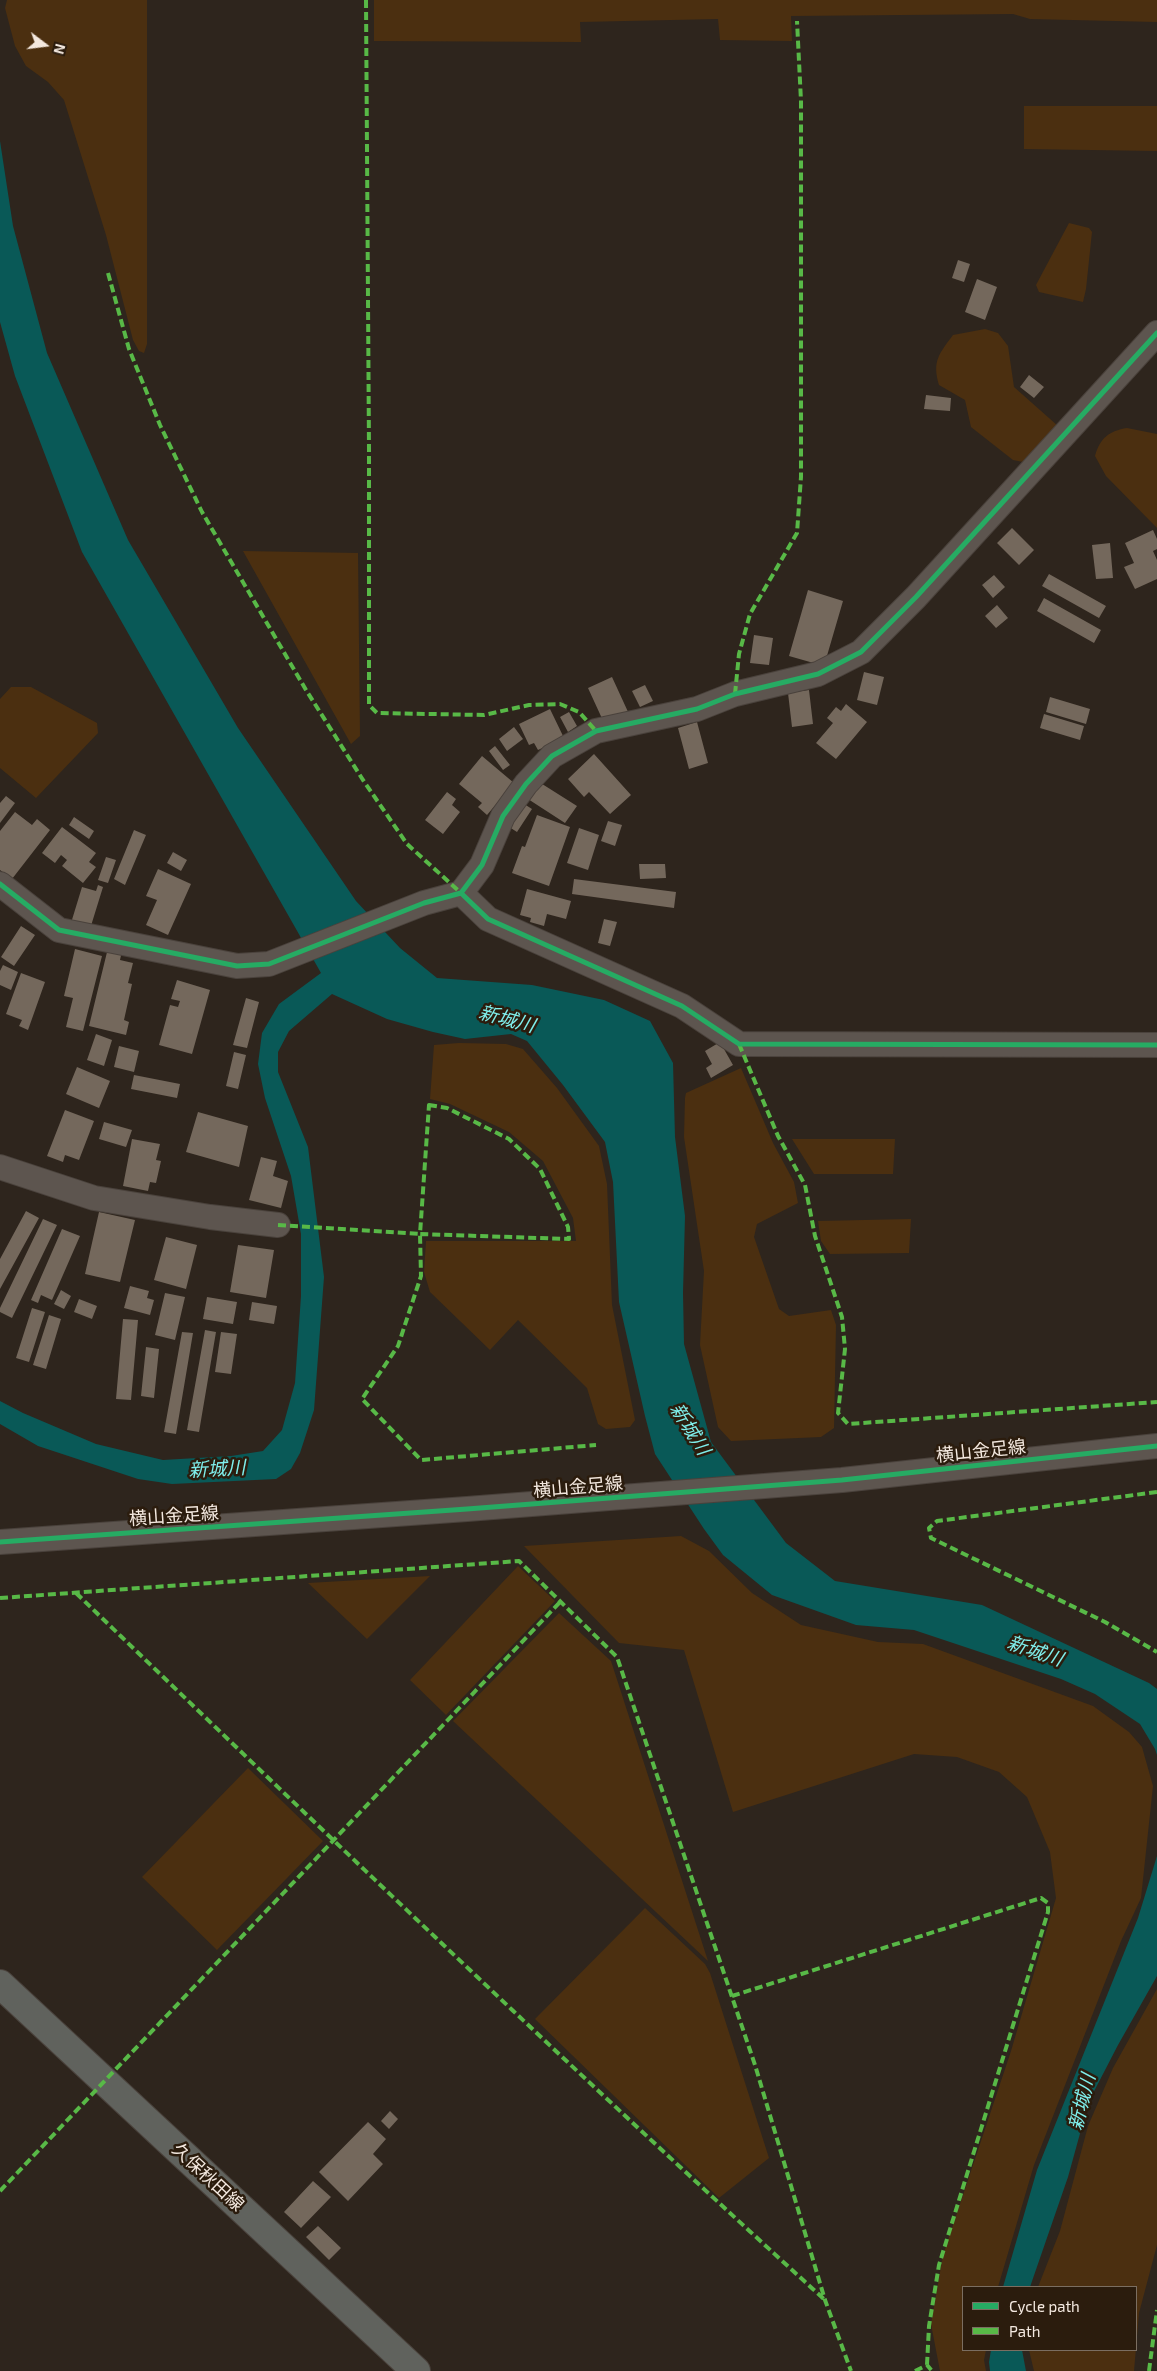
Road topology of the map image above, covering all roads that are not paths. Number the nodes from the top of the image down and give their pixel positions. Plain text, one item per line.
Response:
1 (1157, 333) edge
2 (0, 884) edge
3 (461, 893) junction
4 (1157, 1045) edge
5 (0, 1167) edge
6 (278, 1225) dead end
7 (1157, 1446) edge
8 (0, 1542) edge
9 (0, 1984) edge
10 (416, 2371) edge

1 - 3 street
2 - 3 street
3 - 4 street
5 - 6 street
7 - 8 street, 横山金足線
9 - 10 main road, 久保秋田線

